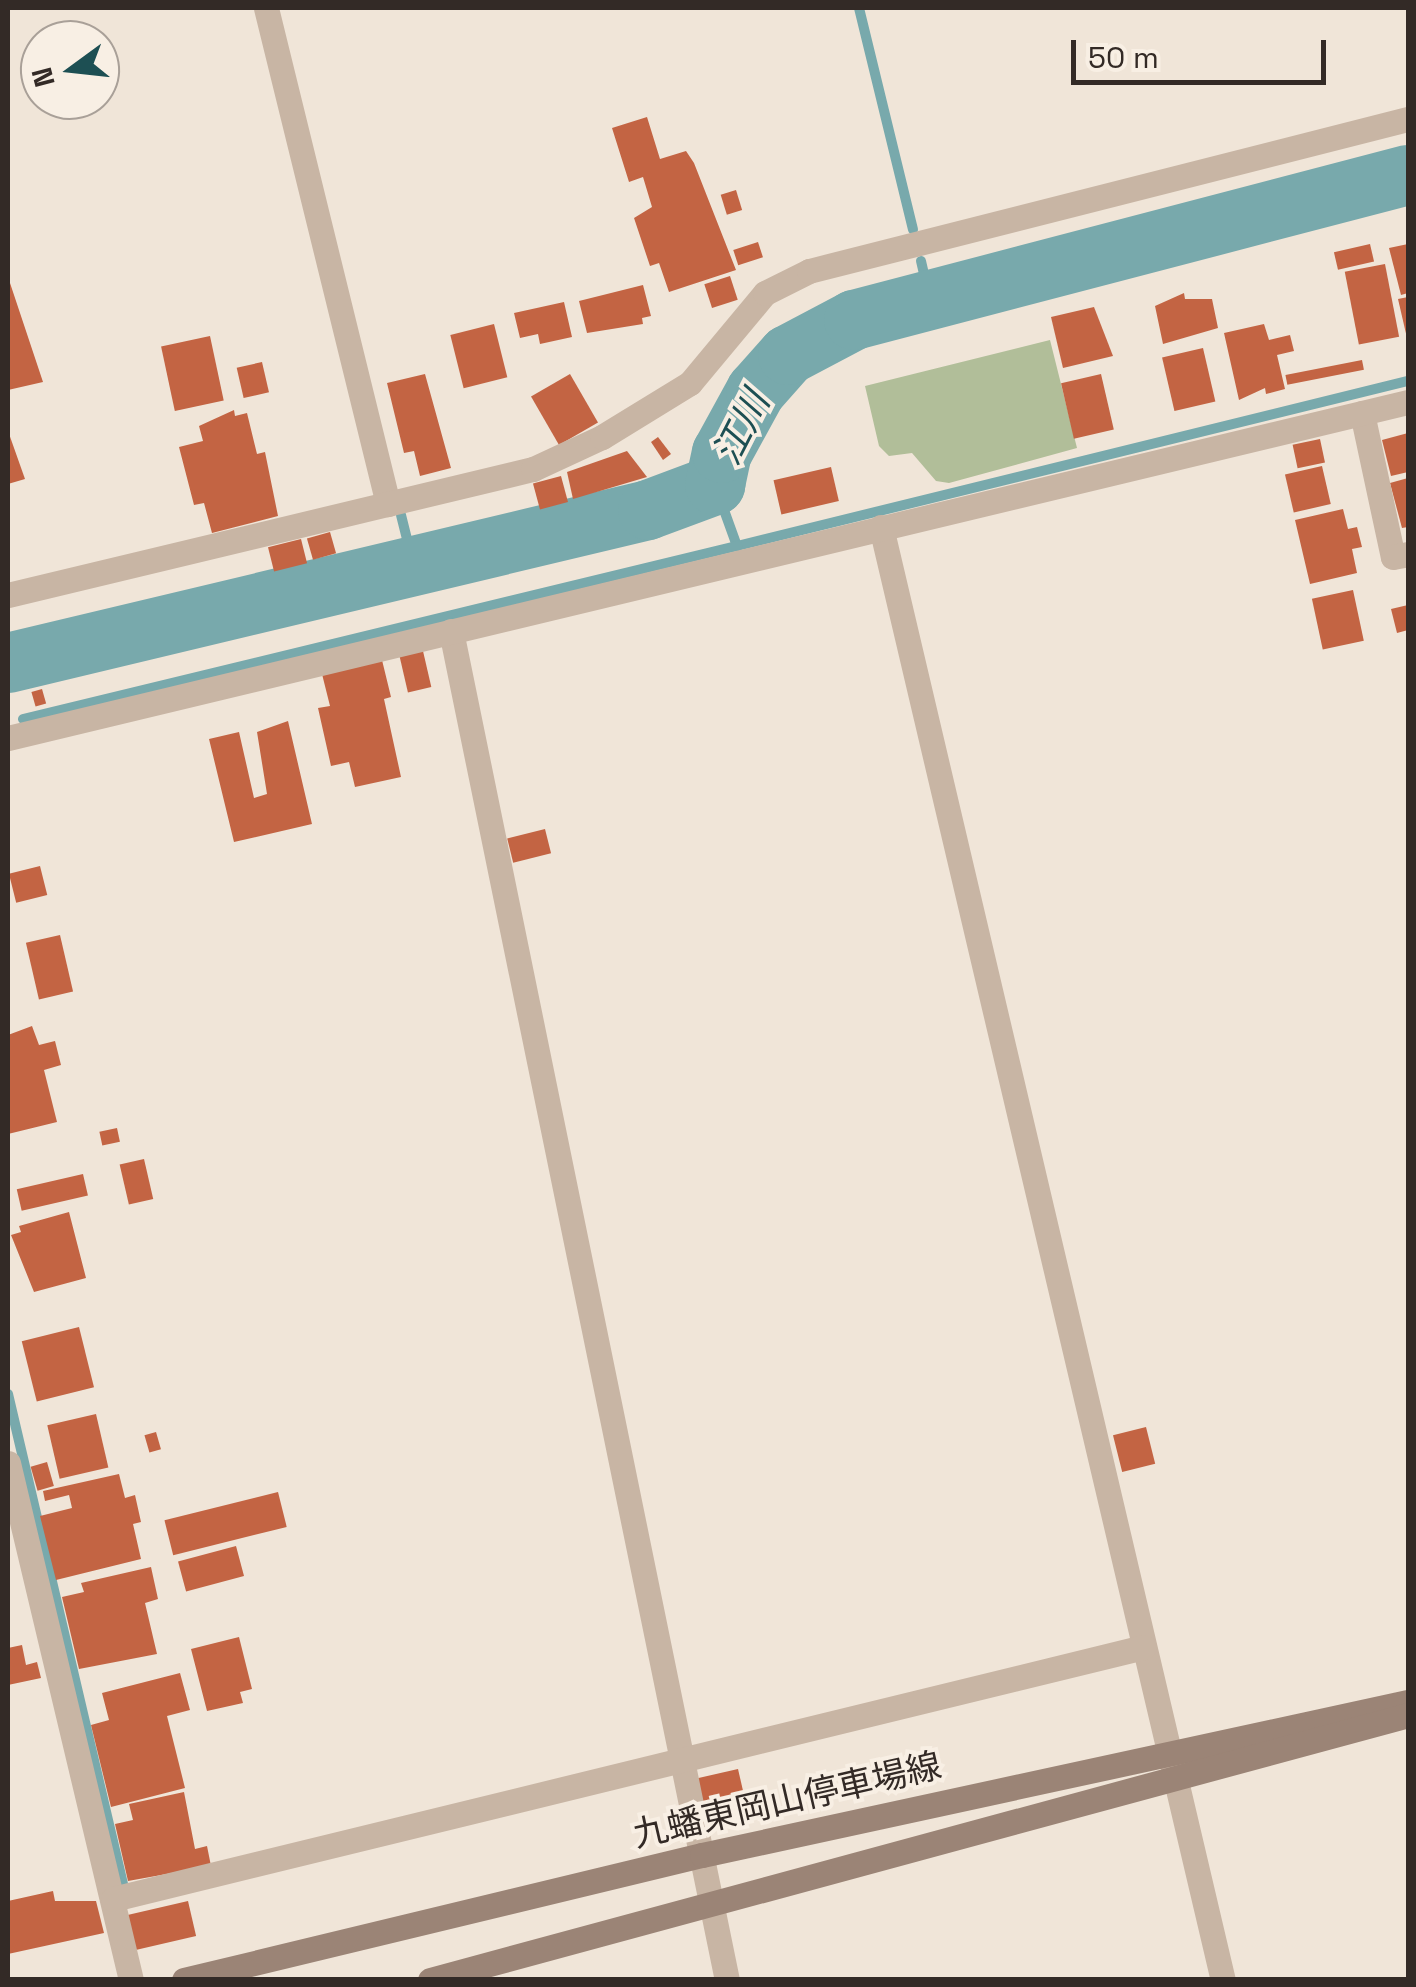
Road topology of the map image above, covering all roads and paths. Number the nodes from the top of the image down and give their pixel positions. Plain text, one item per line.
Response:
1 (266, 8) edge
2 (1408, 119) edge
3 (1408, 402) edge
4 (1362, 414) junction
5 (388, 504) junction
6 (881, 527) junction
7 (1408, 554) edge
8 (8, 595) edge
9 (452, 631) junction
10 (8, 738) edge
11 (8, 1463) edge
12 (1137, 1649) junction
13 (1408, 1702) edge
14 (1408, 1715) edge
15 (675, 1761) junction
16 (1172, 1764) junction
17 (702, 1855) junction
18 (113, 1899) junction
19 (712, 1905) junction
20 (131, 1980) edge
21 (184, 1980) edge
22 (430, 1980) edge
23 (727, 1980) edge
24 (1223, 1980) edge

1 - 5 street
2 - 5 street
3 - 4 street
4 - 6 street
4 - 7 street
5 - 8 street
6 - 9 street
6 - 12 street
9 - 10 street
9 - 15 street
11 - 18 street
12 - 15 street
12 - 16 street
13 - 16 main road, 九蟠東岡山停車場線
14 - 16 main road, 九蟠東岡山停車場線
15 - 17 street
15 - 18 street
16 - 17 main road, 九蟠東岡山停車場線
16 - 19 main road, 九蟠東岡山停車場線
16 - 24 street
17 - 19 street
17 - 21 main road, 九蟠東岡山停車場線
18 - 20 street
19 - 22 main road, 九蟠東岡山停車場線
19 - 23 street

